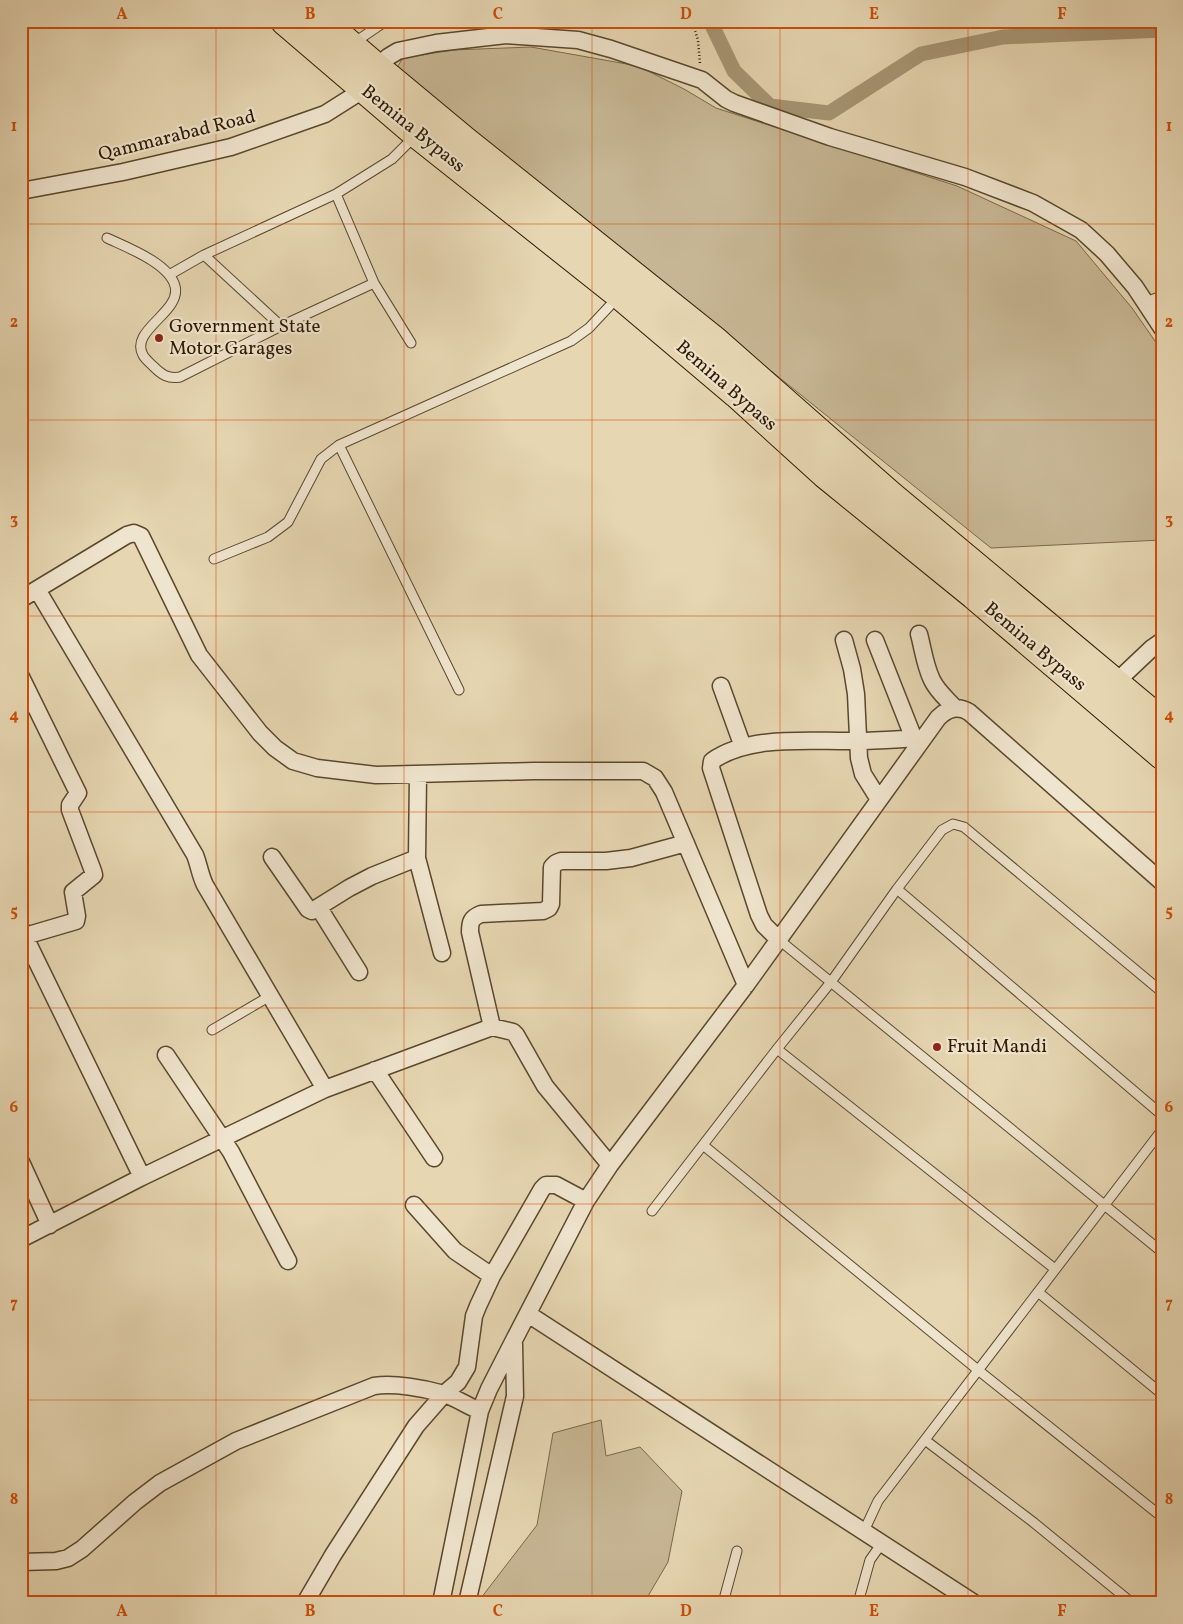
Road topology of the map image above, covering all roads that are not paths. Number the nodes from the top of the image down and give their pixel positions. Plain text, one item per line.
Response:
1 (285, 21) edge
2 (322, 21) edge
3 (386, 21) edge
4 (350, 45) junction
5 (369, 77) junction
6 (417, 134) junction
7 (21, 190) edge
8 (336, 194) junction
9 (107, 238) dead end
10 (204, 255) junction
11 (169, 275) junction
12 (374, 283) junction
13 (620, 295) junction
14 (1162, 296) edge
15 (1145, 302) junction
16 (281, 326) junction
17 (1162, 328) edge
18 (411, 343) dead end
19 (339, 444) junction
20 (214, 559) dead end
21 (27, 592) edge
22 (919, 634) dead end
23 (844, 640) dead end
24 (875, 640) dead end
25 (1162, 641) edge
26 (21, 677) edge
27 (1115, 683) junction
28 (721, 686) dead end
29 (458, 690) dead end
30 (954, 708) junction
31 (1162, 722) edge
32 (918, 739) junction
33 (857, 741) junction
34 (743, 747) junction
35 (1162, 755) edge
36 (418, 774) junction
37 (878, 798) junction
38 (686, 843) junction
39 (272, 856) dead end
40 (417, 858) junction
41 (1161, 881) edge
42 (897, 889) junction
43 (319, 908) junction
44 (23, 932) edge
45 (778, 939) junction
46 (442, 953) dead end
47 (359, 972) dead end
48 (831, 982) junction
49 (746, 985) junction
50 (1162, 992) edge
51 (270, 996) junction
52 (492, 1027) junction
53 (212, 1030) dead end
54 (777, 1049) junction
55 (166, 1056) dead end
56 (375, 1070) junction
57 (325, 1089) junction
58 (1162, 1115) edge
59 (1162, 1130) edge
60 (221, 1138) junction
61 (703, 1145) junction
62 (434, 1158) dead end
63 (21, 1162) edge
64 (610, 1165) junction
65 (142, 1177) junction
66 (586, 1201) junction
67 (1105, 1204) junction
68 (414, 1205) dead end
69 (652, 1211) dead end
70 (50, 1225) junction
71 (21, 1239) edge
72 (1162, 1252) edge
73 (288, 1261) dead end
74 (1055, 1270) junction
75 (492, 1276) junction
76 (1038, 1292) junction
77 (528, 1314) junction
78 (514, 1340) junction
79 (978, 1370) junction
80 (444, 1394) junction
81 (1162, 1394) edge
82 (480, 1411) junction
83 (925, 1440) junction
84 (1162, 1517) edge
85 (864, 1531) junction
86 (882, 1543) junction
87 (737, 1551) dead end
88 (21, 1562) edge
89 (305, 1603) edge
90 (441, 1603) edge
91 (467, 1603) edge
92 (723, 1603) edge
93 (858, 1603) edge
94 (974, 1603) edge
95 (1132, 1603) edge

1 - 5 highway, Bemina Bypass
2 - 4 highway, Bemina Bypass
3 - 4 lane
4 - 5 highway, Bemina Bypass
5 - 6 highway, Bemina Bypass
5 - 7 street, Qammarabad Road
5 - 15 street, Qammarabad Road
5 - 27 highway, Bemina Bypass
6 - 8 lane
6 - 13 highway, Bemina Bypass
8 - 10 lane
8 - 12 lane
9 - 11 lane
10 - 11 lane
10 - 16 lane
11 - 16 lane
12 - 16 lane
12 - 18 lane
13 - 19 lane
13 - 35 highway, Bemina Bypass
14 - 15 lane
15 - 17 street, Qammarabad Road
19 - 20 lane
19 - 29 lane
21 - 36 street
21 - 51 street
22 - 30 street
23 - 33 street
24 - 32 street
25 - 27 street
26 - 44 street
27 - 31 highway, Bemina Bypass
28 - 34 street
30 - 32 street
30 - 41 street
32 - 33 street
32 - 37 street
33 - 34 street
33 - 37 street
34 - 45 street
36 - 38 street
36 - 40 street
37 - 45 street
38 - 49 street
38 - 52 street
39 - 43 street
40 - 43 street
40 - 46 street
42 - 48 lane
42 - 50 lane
42 - 58 lane
43 - 47 street
44 - 65 street
45 - 48 lane
45 - 49 street
48 - 54 lane
48 - 67 lane
49 - 64 street
51 - 53 lane
51 - 57 street
52 - 56 street
52 - 64 street
54 - 61 lane
54 - 74 lane
55 - 60 street
56 - 57 street
56 - 62 street
57 - 60 street
59 - 67 lane
60 - 65 street
60 - 73 street
61 - 69 lane
61 - 79 lane
63 - 70 street
64 - 66 street
65 - 70 street
66 - 75 street
66 - 77 street
67 - 72 lane
67 - 74 lane
68 - 75 street
70 - 71 street
74 - 76 lane
75 - 80 street
76 - 79 lane
76 - 81 lane
77 - 78 street
77 - 85 street
78 - 82 street
78 - 91 street
79 - 83 lane
79 - 84 lane
80 - 82 street
80 - 88 street
80 - 89 street
82 - 90 street
83 - 85 lane
83 - 95 lane
85 - 86 street
86 - 93 lane
86 - 94 street
87 - 92 lane

